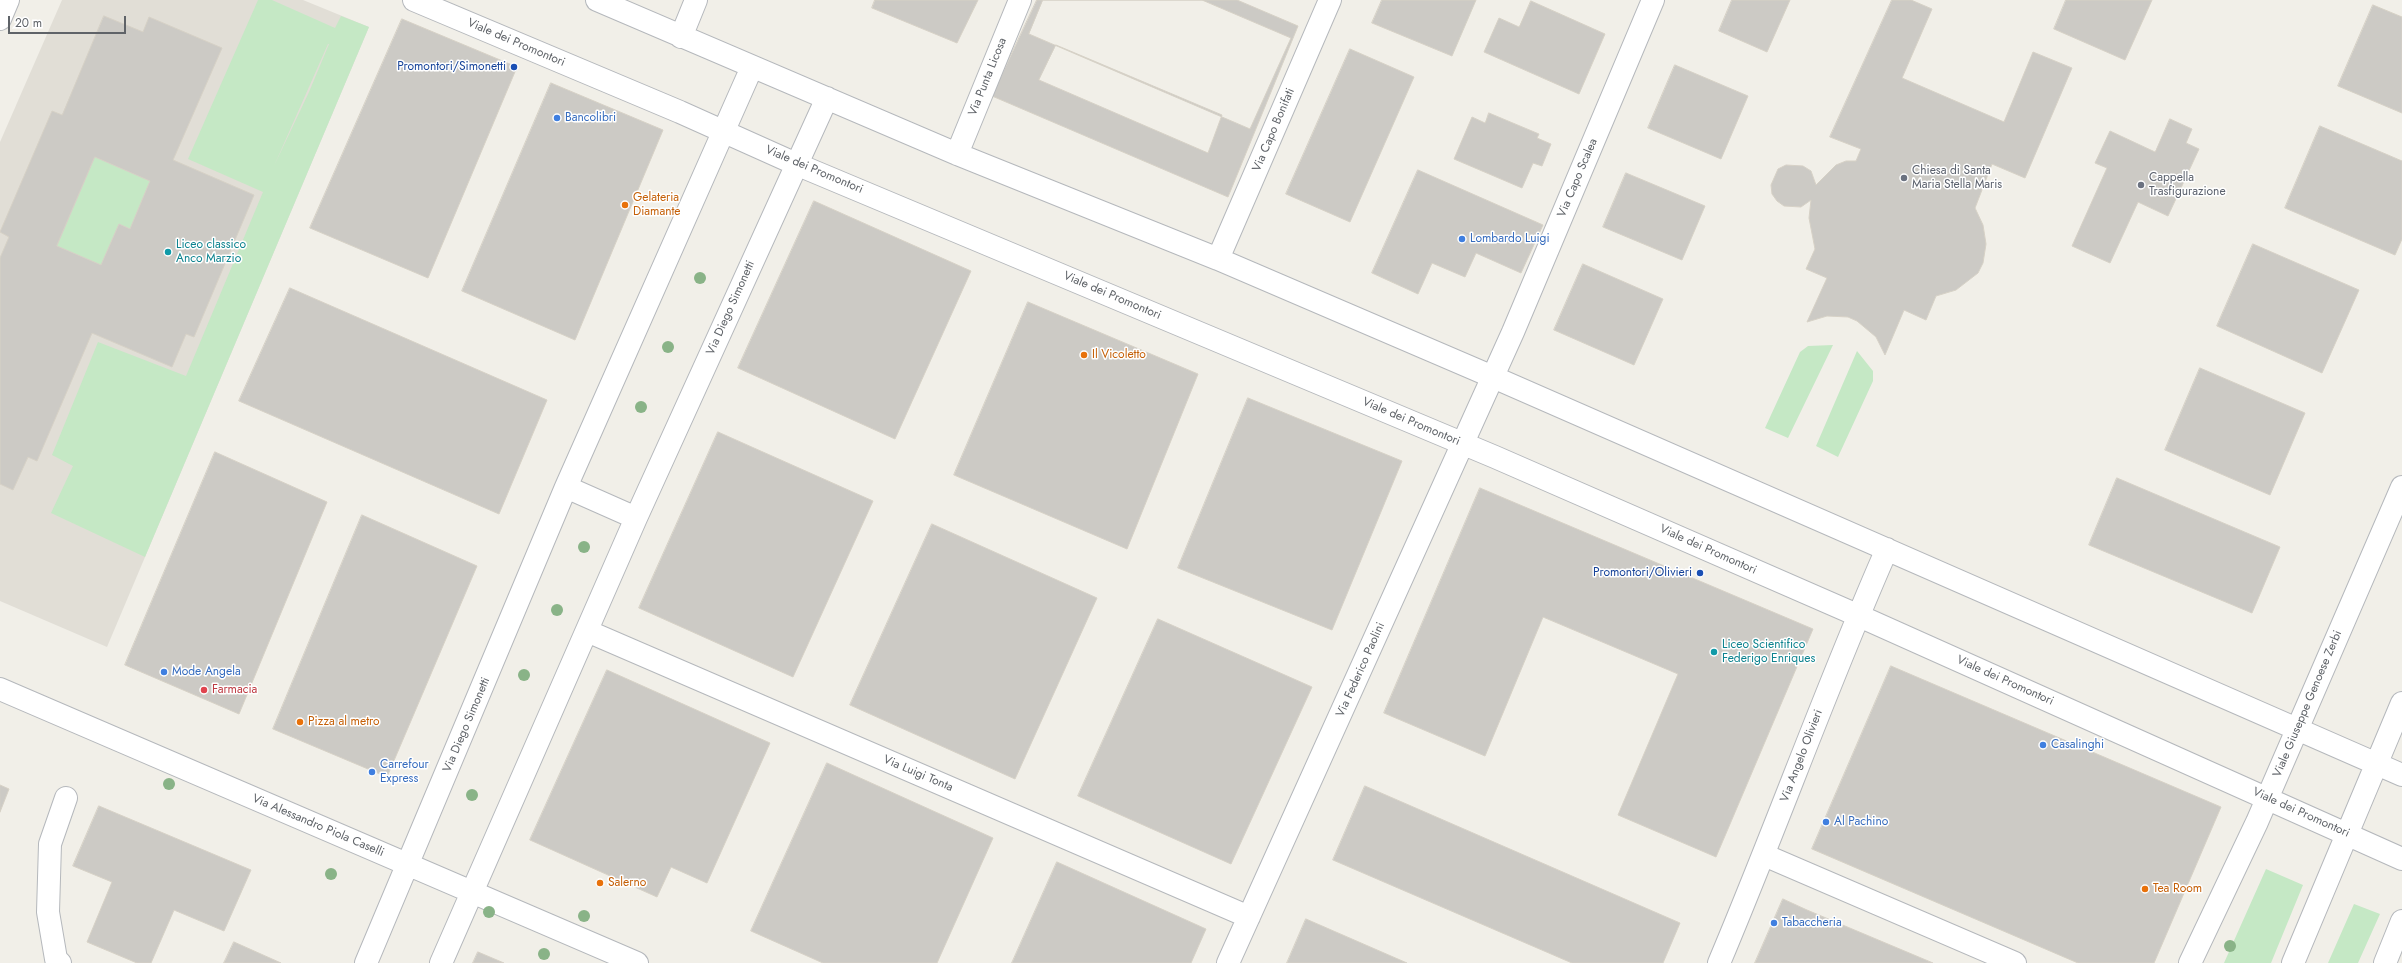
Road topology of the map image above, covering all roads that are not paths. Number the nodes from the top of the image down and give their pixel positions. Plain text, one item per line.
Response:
1 (8, 0) edge
2 (414, 0) edge
3 (597, 0) edge
4 (696, 0) edge
5 (1020, 0) edge
6 (1330, 0) edge
7 (1653, 0) edge
8 (0, 19) edge
9 (680, 37) junction
10 (752, 68) junction
11 (827, 98) junction
12 (723, 130) junction
13 (957, 154) junction
14 (796, 164) junction
15 (1218, 260) junction
16 (1493, 378) junction
17 (1464, 444) junction
18 (566, 487) junction
19 (2402, 487) edge
20 (636, 518) junction
21 (1887, 548) junction
22 (1857, 615) junction
23 (587, 631) junction
24 (0, 689) edge
25 (2402, 702) edge
26 (2297, 729) junction
27 (2377, 764) junction
28 (2402, 775) edge
29 (66, 798) dead end
30 (2267, 798) junction
31 (2346, 834) junction
32 (1764, 855) junction
33 (2402, 859) edge
34 (409, 864) junction
35 (472, 892) junction
36 (1248, 917) junction
37 (2402, 921) edge
38 (60, 963) edge
39 (366, 963) edge
40 (441, 963) edge
41 (637, 963) edge
42 (1228, 963) edge
43 (1719, 963) edge
44 (2015, 963) edge
45 (2190, 963) edge
46 (2293, 963) edge
47 (2385, 963) edge

1 - 8 street
2 - 12 street, Viale dei Promontori
3 - 9 street
4 - 9 street
5 - 13 street, Via Punta Licosa
6 - 15 street, Via Capo Bonifati
7 - 16 street, Via Capo Scalea
9 - 10 street
10 - 11 street
10 - 12 street, Via Diego Simonetti
11 - 13 street
11 - 14 street, Via Diego Simonetti
12 - 14 street, Viale dei Promontori
12 - 18 street, Via Diego Simonetti
13 - 15 street
14 - 17 street, Viale dei Promontori
14 - 20 street, Via Diego Simonetti
15 - 16 street
16 - 17 street, Via Federico Paolini
16 - 21 street
17 - 22 street, Viale dei Promontori
17 - 36 street, Via Federico Paolini
18 - 20 street
18 - 34 street, Via Diego Simonetti
19 - 26 street, Viale Giuseppe Genoese Zerbi
20 - 23 street, Via Diego Simonetti
21 - 22 street, Via Angelo Olivieri
21 - 26 street
22 - 30 street, Viale dei Promontori
22 - 32 street, Via Angelo Olivieri
23 - 35 street, Via Diego Simonetti
23 - 36 street, Via Luigi Tonta
24 - 34 street, Via Alessandro Piola Caselli
25 - 27 street
26 - 27 street
26 - 30 street, Viale Giuseppe Genoese Zerbi
27 - 28 street
27 - 31 street
29 - 38 street
30 - 31 street, Viale dei Promontori
30 - 45 street, Viale Giuseppe Genoese Zerbi
31 - 33 street, Viale dei Promontori
31 - 46 street
32 - 43 street, Via Angelo Olivieri
32 - 44 street
34 - 35 street, Via Alessandro Piola Caselli
34 - 39 street, Via Diego Simonetti
35 - 40 street, Via Diego Simonetti
35 - 41 street, Via Alessandro Piola Caselli
36 - 42 street, Via Federico Paolini
37 - 47 street

